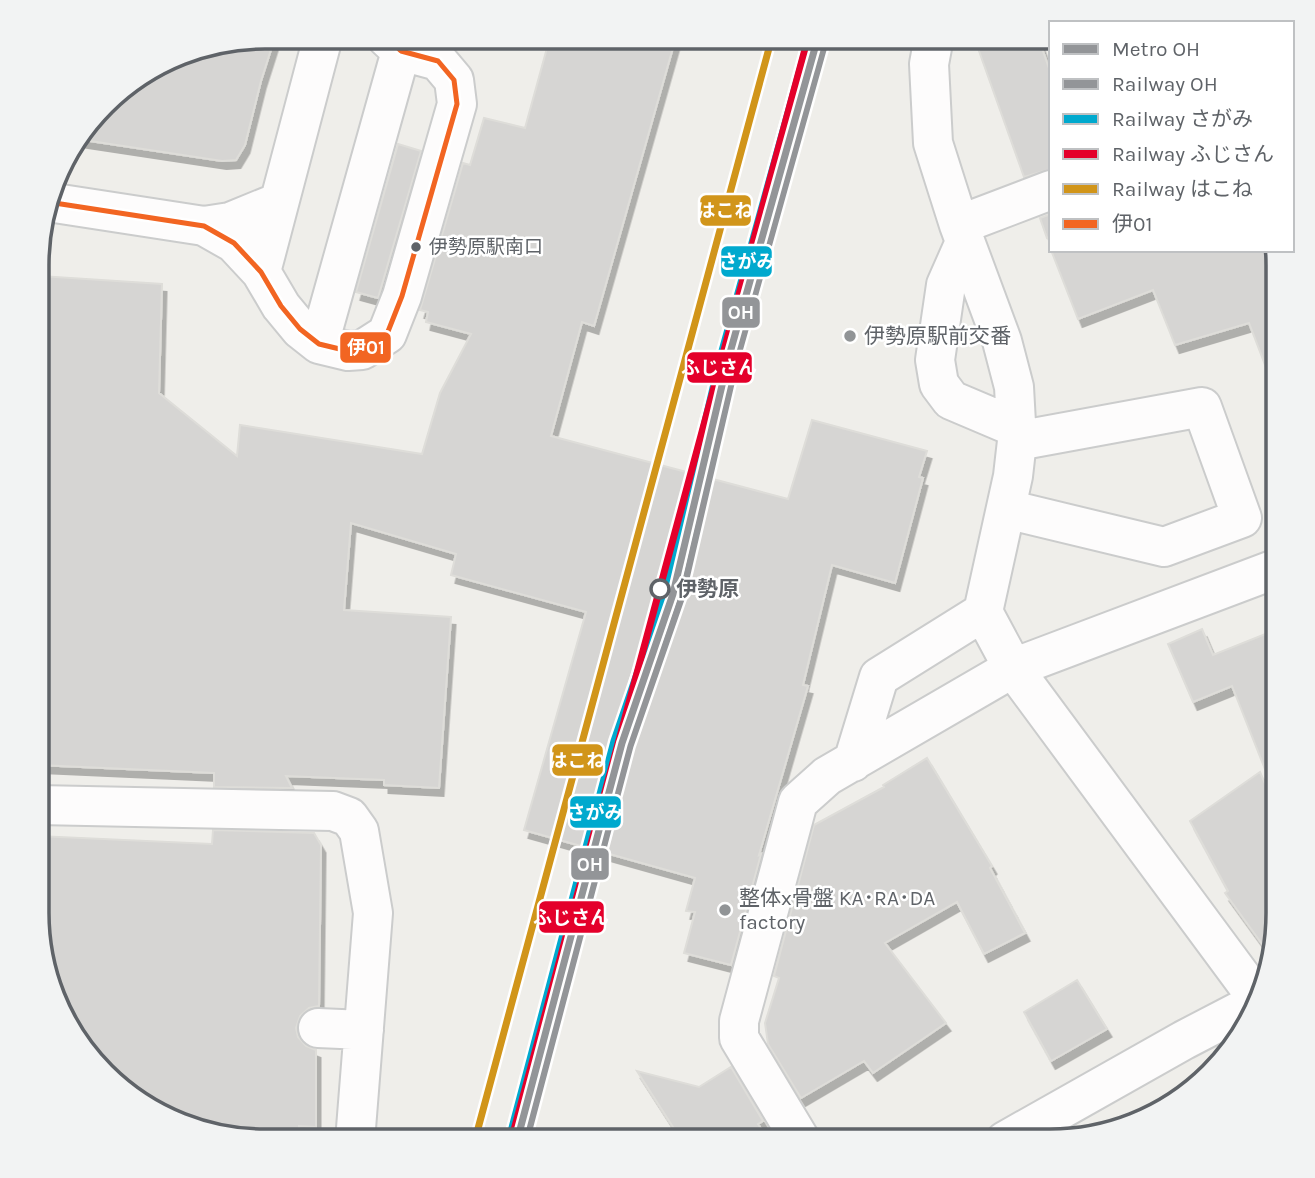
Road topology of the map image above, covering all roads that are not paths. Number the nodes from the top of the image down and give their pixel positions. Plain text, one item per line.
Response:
1 (320, 49) edge
2 (392, 49) edge
3 (406, 49) edge
4 (932, 49) edge
5 (1049, 191) edge
6 (279, 202) junction
7 (58, 204) edge
8 (204, 226) junction
9 (962, 233) junction
10 (261, 272) junction
11 (319, 344) junction
12 (1017, 435) junction
13 (1006, 509) junction
14 (1266, 573) edge
15 (983, 612) junction
16 (1013, 668) junction
17 (853, 762) junction
18 (49, 805) edge
19 (1252, 991) edge
20 (1243, 1009) edge
21 (318, 1028) dead end
22 (364, 1030) junction
23 (356, 1129) edge
24 (794, 1129) edge
25 (1026, 1129) edge

1 - 6 street
2 - 11 street
3 - 11 street
4 - 9 street
5 - 9 street
6 - 8 street
6 - 10 street
7 - 8 street
8 - 10 street
9 - 12 street
9 - 12 street
10 - 11 street
12 - 13 street
12 - 13 street
13 - 15 street
14 - 16 street
15 - 16 street
15 - 17 street
16 - 17 street
16 - 19 street
17 - 24 street
18 - 22 street
20 - 25 street
21 - 22 street
22 - 23 street

